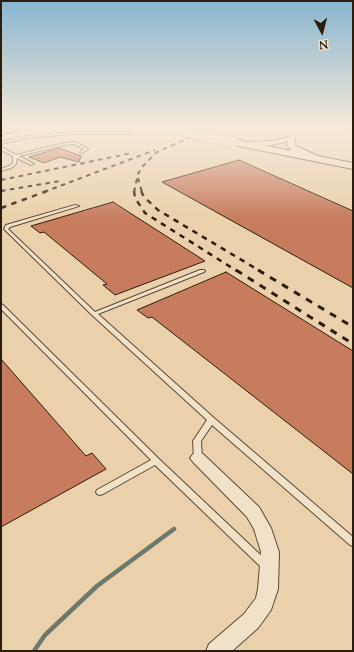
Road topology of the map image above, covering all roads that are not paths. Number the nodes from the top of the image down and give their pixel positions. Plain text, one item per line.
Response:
1 (15, 158) edge
2 (20, 158) edge
3 (317, 158) edge
4 (32, 164) dead end
5 (353, 166) edge
6 (1, 170) edge
7 (77, 206) dead end
8 (202, 271) dead end
9 (1, 306) edge
10 (94, 314) junction
11 (211, 420) junction
12 (198, 458) joint
13 (156, 461) junction
14 (100, 492) dead end
15 (353, 542) edge
16 (270, 570) junction
17 (216, 651) edge

1 - 6 lane
2 - 4 lane
3 - 5 street
7 - 10 lane
8 - 10 lane
9 - 13 lane
10 - 11 lane
11 - 12 lane
11 - 15 lane
12 - 16 street
13 - 14 lane
13 - 16 lane
16 - 17 street

